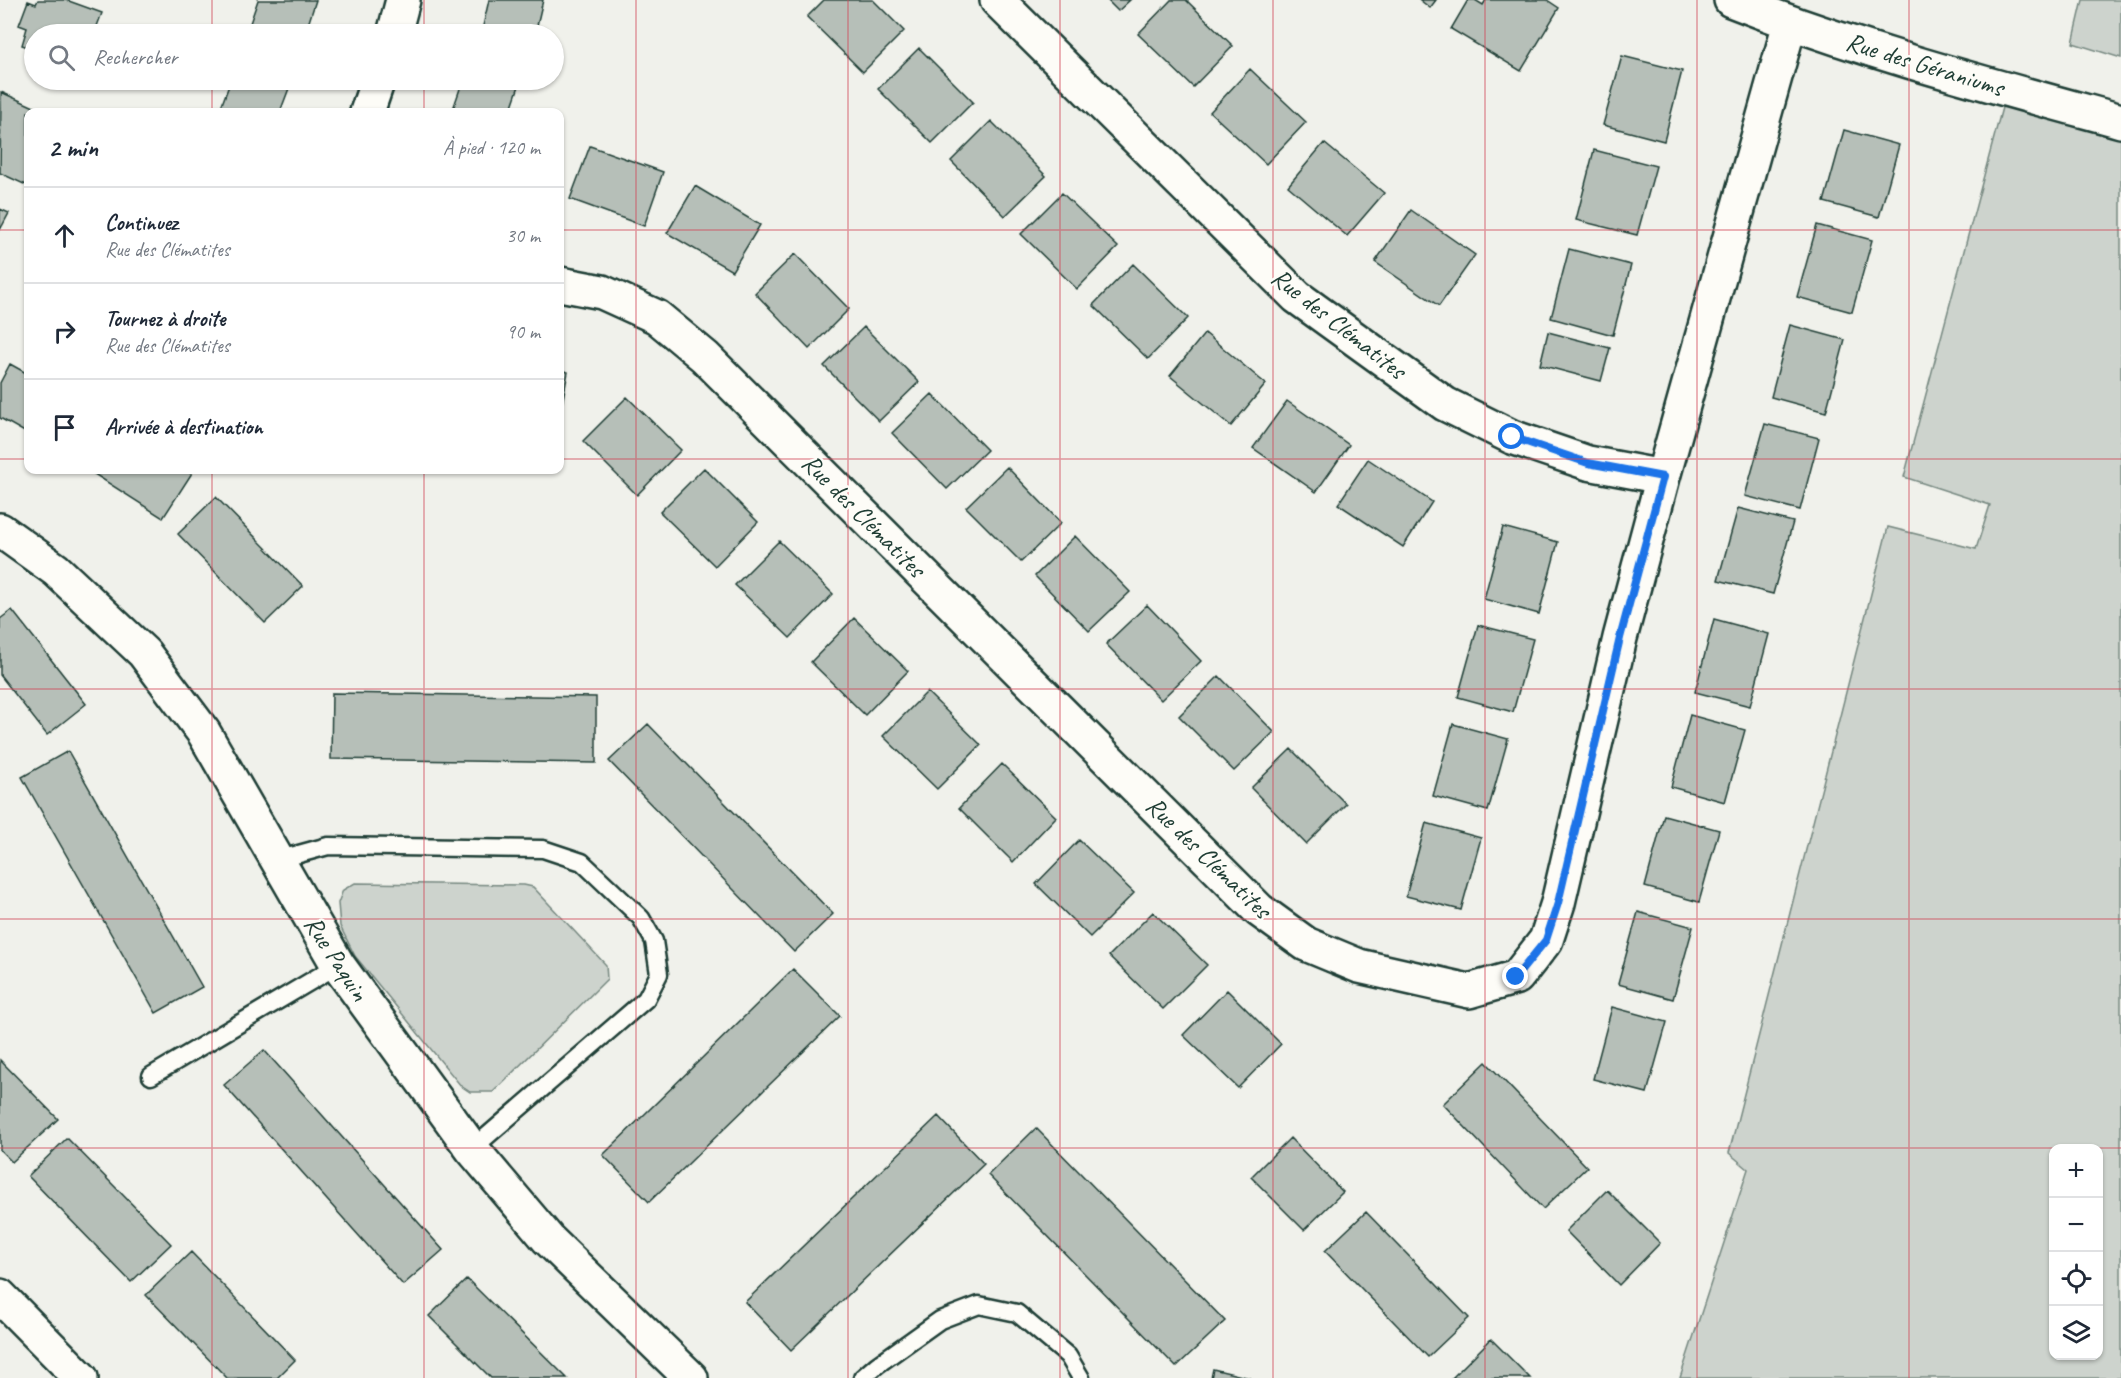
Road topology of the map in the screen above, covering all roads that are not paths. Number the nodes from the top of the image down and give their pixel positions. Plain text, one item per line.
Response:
1 (403, 0) edge
2 (997, 0) edge
3 (1731, 0) edge
4 (1790, 23) junction
5 (397, 24) edge
6 (375, 90) edge
7 (368, 108) edge
8 (2121, 121) edge
9 (564, 285) edge
10 (1663, 477) junction
11 (0, 530) edge
12 (277, 860) junction
13 (338, 965) junction
14 (151, 1076) dead end
15 (472, 1149) junction
16 (0, 1296) edge
17 (81, 1378) edge
18 (691, 1378) edge
19 (862, 1378) edge
20 (1081, 1378) edge

1 - 5 street
2 - 10 street, Rue des Clématites
3 - 4 street, Rue des Géraniums
4 - 8 street, Rue des Géraniums
4 - 10 street, Rue des Clématites
6 - 7 street
9 - 10 street, Rue des Clématites
11 - 12 street, Rue Paquin
12 - 13 street, Rue Paquin
12 - 15 lane
13 - 14 lane
13 - 15 street, Rue Paquin
15 - 18 street, Rue Paquin
16 - 17 street
19 - 20 lane

